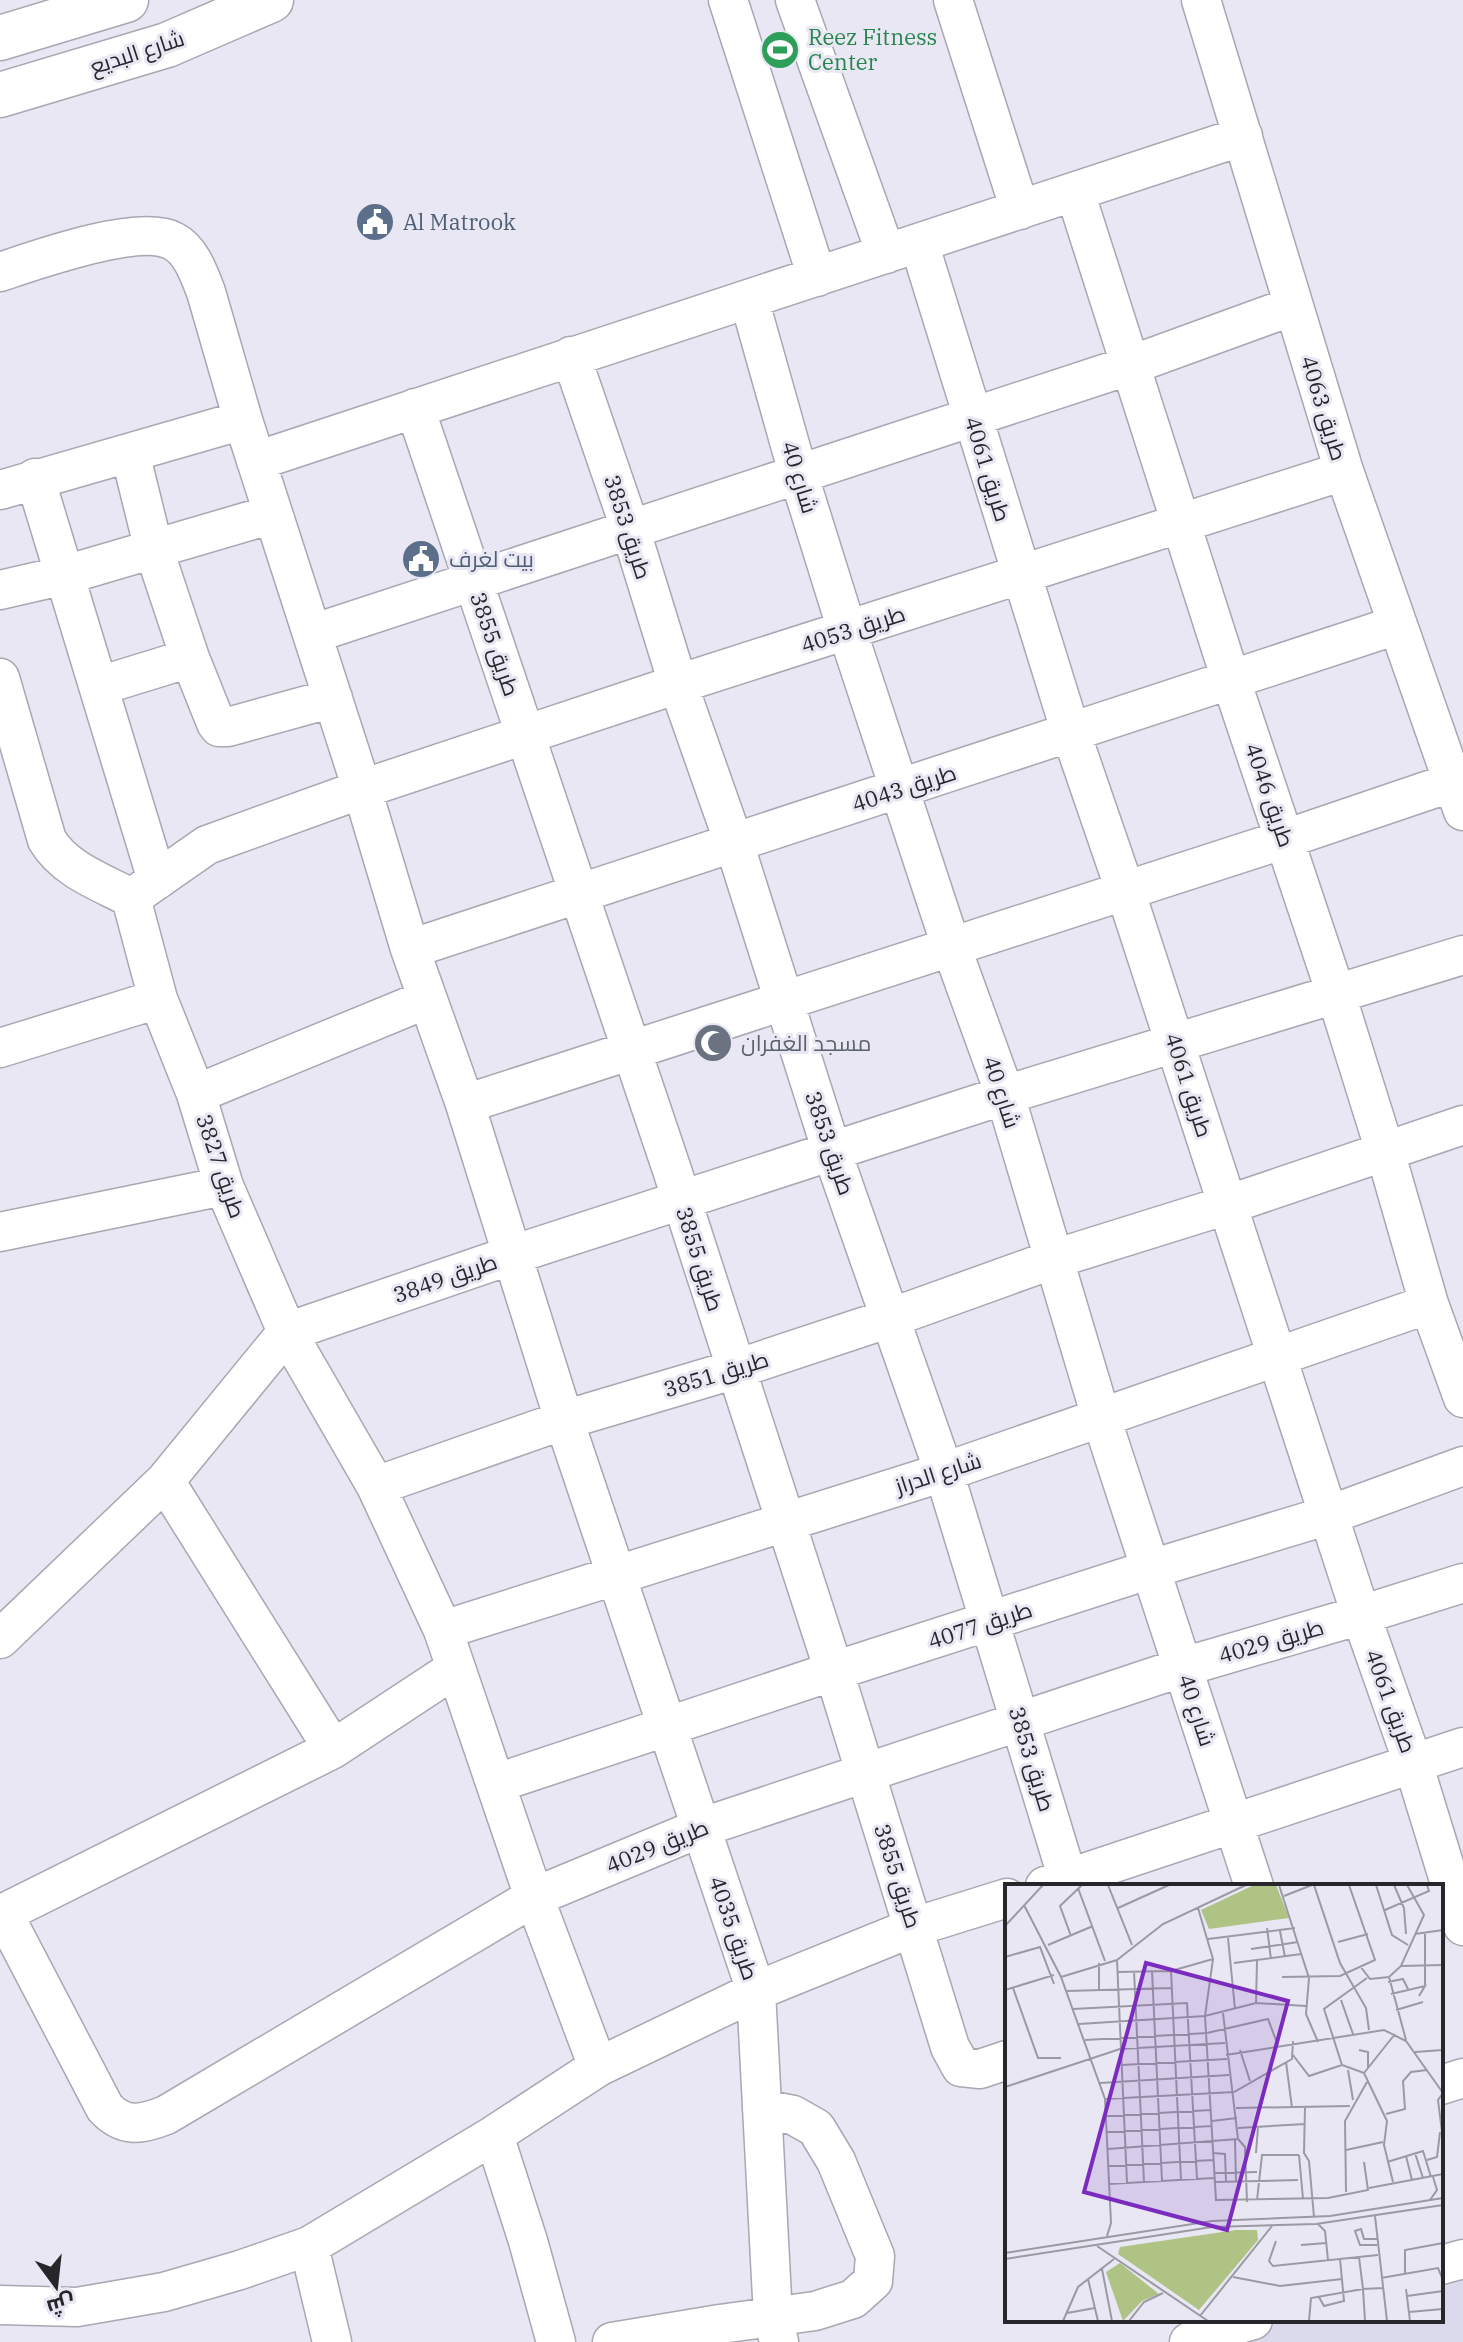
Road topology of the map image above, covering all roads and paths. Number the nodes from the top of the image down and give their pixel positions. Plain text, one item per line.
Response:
1 (126, 0) edge
2 (271, 0) edge
3 (728, 0) edge
4 (795, 0) edge
5 (953, 0) edge
6 (1201, 0) edge
7 (0, 38) edge
8 (0, 95) edge
9 (1243, 136) junction
10 (1075, 192) junction
11 (1020, 210) junction
12 (902, 249) junction
13 (0, 272) edge
14 (817, 277) junction
15 (749, 299) junction
16 (1293, 306) junction
17 (571, 356) junction
18 (1131, 365) junction
19 (415, 408) junction
20 (972, 417) junction
21 (243, 420) junction
22 (130, 453) junction
23 (256, 461) junction
24 (1344, 471) junction
25 (798, 473) junction
26 (18, 484) edge
27 (273, 514) junction
28 (1182, 523) junction
29 (630, 528) junction
30 (154, 550) junction
31 (65, 575) junction
32 (1020, 576) junction
33 (473, 580) junction
34 (0, 590) edge
35 (1397, 625) junction
36 (847, 630) junction
37 (312, 634) junction
38 (190, 658) junction
39 (0, 678) edge
40 (1231, 680) junction
41 (678, 684) junction
42 (99, 686) junction
43 (333, 698) junction
44 (1071, 733) junction
45 (526, 735) junction
46 (362, 789) junction
47 (899, 790) junction
48 (1458, 796) edge
49 (1285, 839) junction
50 (734, 843) junction
51 (144, 889) junction
52 (1125, 890) junction
53 (579, 894) junction
54 (951, 946) junction
55 (410, 949) junction
56 (1463, 955) edge
57 (1336, 994) junction
58 (158, 999) junction
59 (427, 999) junction
60 (782, 1001) junction
61 (1175, 1044) junction
62 (0, 1048) edge
63 (632, 1051) junction
64 (196, 1094) junction
65 (1005, 1095) junction
66 (465, 1104) junction
67 (1463, 1125) edge
68 (1385, 1151) junction
69 (832, 1152) junction
70 (224, 1186) junction
71 (681, 1201) junction
72 (1227, 1205) junction
73 (0, 1232) edge
74 (512, 1255) junction
75 (1054, 1259) junction
76 (1429, 1304) junction
77 (890, 1318) junction
78 (287, 1332) junction
79 (1276, 1355) junction
80 (736, 1369) junction
81 (1463, 1398) edge
82 (1101, 1417) junction
83 (564, 1420) junction
84 (1463, 1466) edge
85 (944, 1472) junction
86 (165, 1481) junction
87 (376, 1486) junction
88 (1329, 1515) junction
89 (785, 1522) junction
90 (1151, 1569) junction
91 (617, 1576) junction
92 (1463, 1583) edge
93 (1361, 1615) junction
94 (990, 1622) junction
95 (443, 1630) junction
96 (0, 1639) edge
97 (1183, 1667) junction
98 (456, 1668) junction
99 (834, 1671) junction
100 (1020, 1721) junction
101 (669, 1728) junction
102 (1463, 1747) edge
103 (333, 1749) junction
104 (1413, 1763) junction
105 (864, 1774) junction
106 (497, 1783) junction
107 (1234, 1822) junction
108 (700, 1828) junction
109 (1061, 1884) edge
110 (1253, 1884) edge
111 (534, 1897) junction
112 (1005, 1899) edge
113 (2, 1914) edge
114 (1457, 1918) edge
115 (914, 1927) junction
116 (756, 1991) junction
117 (1005, 2061) edge
118 (598, 2067) junction
119 (1463, 2078) edge
120 (1443, 2084) edge
121 (762, 2109) junction
122 (494, 2135) junction
123 (309, 2246) junction
124 (1463, 2259) edge
125 (1443, 2264) edge
126 (2, 2301) edge
127 (1244, 2322) edge
128 (776, 2330) edge
129 (1199, 2332) edge
130 (332, 2342) edge
131 (556, 2342) edge
132 (612, 2342) edge

1 - 7 main road
2 - 8 main road, شارع البديع
3 - 14 street
4 - 12 street, طريق 4061
5 - 11 street
6 - 9 street, طريق 4063
9 - 10 street
9 - 16 street, طريق 4063
10 - 11 street
10 - 18 street, طريق 4046
11 - 12 street
12 - 14 street
12 - 20 street, طريق 4061
13 - 21 street, طريق 4035
14 - 15 street
15 - 17 street
15 - 25 street, شارع 40
16 - 18 street
16 - 24 street, طريق 4063
17 - 19 street
17 - 29 street, طريق 3853
18 - 20 street
18 - 28 street, طريق 4046
19 - 23 street
19 - 33 street, طريق 3855
20 - 25 street
20 - 32 street, طريق 4061
21 - 22 street
21 - 23 street, طريق 4035
22 - 26 street
22 - 30 street
23 - 27 street, طريق 4035
24 - 28 street, طريق 4053
24 - 35 street, طريق 4063
25 - 29 street
25 - 36 street, شارع 40
26 - 31 street, طريق 3827
27 - 30 street
27 - 37 street, طريق 4035
28 - 32 street, طريق 4053
28 - 40 street, طريق 4046
29 - 33 street
29 - 41 street, طريق 3853
30 - 31 street
30 - 38 street
31 - 34 street
31 - 42 street, طريق 3827
32 - 36 street, طريق 4053
32 - 44 street, طريق 4061
33 - 37 street
33 - 45 street, طريق 3855
35 - 40 street, طريق 4043
35 - 48 street, طريق 4063
36 - 41 street, طريق 4053
36 - 47 street, شارع 40
37 - 43 street, طريق 4035
38 - 42 street
38 - 43 street
39 - 51 street
40 - 44 street, طريق 4043
40 - 49 street, طريق 4046
41 - 45 street, طريق 4053
41 - 50 street, طريق 3853
42 - 51 street, طريق 3827
43 - 46 street, طريق 4035
44 - 47 street, طريق 4043
44 - 52 street, طريق 4061
45 - 46 street, طريق 4053
45 - 53 street, طريق 3855
46 - 51 street, طريق 4053
46 - 55 street, طريق 4035
47 - 50 street, طريق 4043
47 - 54 street, شارع 40
48 - 49 street
49 - 52 street
49 - 57 street, طريق 4046
50 - 53 street, طريق 4043
50 - 60 street, طريق 3853
51 - 58 street, طريق 3827
52 - 54 street
52 - 61 street, طريق 4061
53 - 55 street, طريق 4043
53 - 63 street, طريق 3855
54 - 60 street
54 - 65 street, شارع 40
55 - 59 street, طريق 4035
56 - 57 street, طريق 3849
57 - 61 street, طريق 3849
57 - 68 street, طريق 4046
58 - 62 street
58 - 64 street, طريق 3827
59 - 64 street
59 - 66 street, طريق 4035
60 - 63 street
60 - 69 street, طريق 3853
61 - 65 street, طريق 3849
61 - 72 street, طريق 4061
63 - 66 street
63 - 71 street, طريق 3855
64 - 70 street, طريق 3827
65 - 69 street, طريق 3849
65 - 75 street, شارع 40
66 - 74 street, طريق 4035
67 - 68 street, طريق 3851
68 - 72 street, طريق 3851
68 - 76 street, طريق 4046
69 - 71 street, طريق 3849
69 - 77 street, طريق 3853
70 - 73 street
70 - 78 street, طريق 3827
71 - 74 street, طريق 3849
71 - 80 street, طريق 3855
72 - 75 street, طريق 3851
72 - 79 street, طريق 4061
74 - 78 street, طريق 3849
74 - 83 street, طريق 4035
75 - 77 street, طريق 3851
75 - 82 street, شارع 40
76 - 79 street, شارع الدراز
76 - 81 street, طريق 4046
77 - 80 street, طريق 3851
77 - 85 street, طريق 3853
78 - 86 street
78 - 87 street, طريق 3827
79 - 82 street, شارع الدراز
79 - 88 street, طريق 4061
80 - 83 street, طريق 3851
80 - 89 street, طريق 3855
82 - 85 street, شارع الدراز
82 - 90 street, شارع 40
83 - 87 street, طريق 3851
83 - 91 street, طريق 4035
84 - 88 street, طريق 4077
85 - 89 street, شارع الدراز
85 - 94 street, طريق 3853
86 - 96 street
86 - 103 street
87 - 95 street, طريق 3827
88 - 90 street, طريق 4077
88 - 93 street, طريق 4061
89 - 91 street, شارع الدراز
89 - 99 street, طريق 3855
90 - 94 street, طريق 4077
90 - 97 street, شارع 40
91 - 95 street, شارع الدراز
91 - 101 street, طريق 4035
92 - 93 street, طريق 4029
93 - 97 street, طريق 4029
93 - 104 street, طريق 4061
94 - 99 street, طريق 4077
94 - 100 street, طريق 3853
95 - 98 street, طريق 3827
97 - 100 street, طريق 4029
97 - 107 street, شارع 40
98 - 103 street
98 - 106 street, طريق 3827
99 - 101 street, طريق 4077
99 - 105 street, طريق 3855
100 - 105 street, طريق 4029
100 - 109 street, طريق 3853
101 - 106 street, طريق 4077
101 - 108 street, طريق 4035
102 - 104 street
103 - 113 street
104 - 107 street
104 - 114 street, طريق 4061
105 - 108 street, طريق 4029
105 - 115 street, طريق 3855
106 - 111 street, طريق 3827
107 - 109 street
107 - 110 street, شارع 40
108 - 111 street, طريق 4029
108 - 116 street, طريق 4035
111 - 113 street, طريق 4029
111 - 118 street, طريق 3827
112 - 115 street
115 - 116 street
115 - 117 street, طريق 3855
116 - 118 street
116 - 121 street, طريق 4035
118 - 122 street
119 - 120 street
121 - 128 street, طريق 4035
121 - 128 street
122 - 123 street
122 - 131 street
123 - 126 street
123 - 130 street
124 - 125 street
127 - 129 street
128 - 132 street

